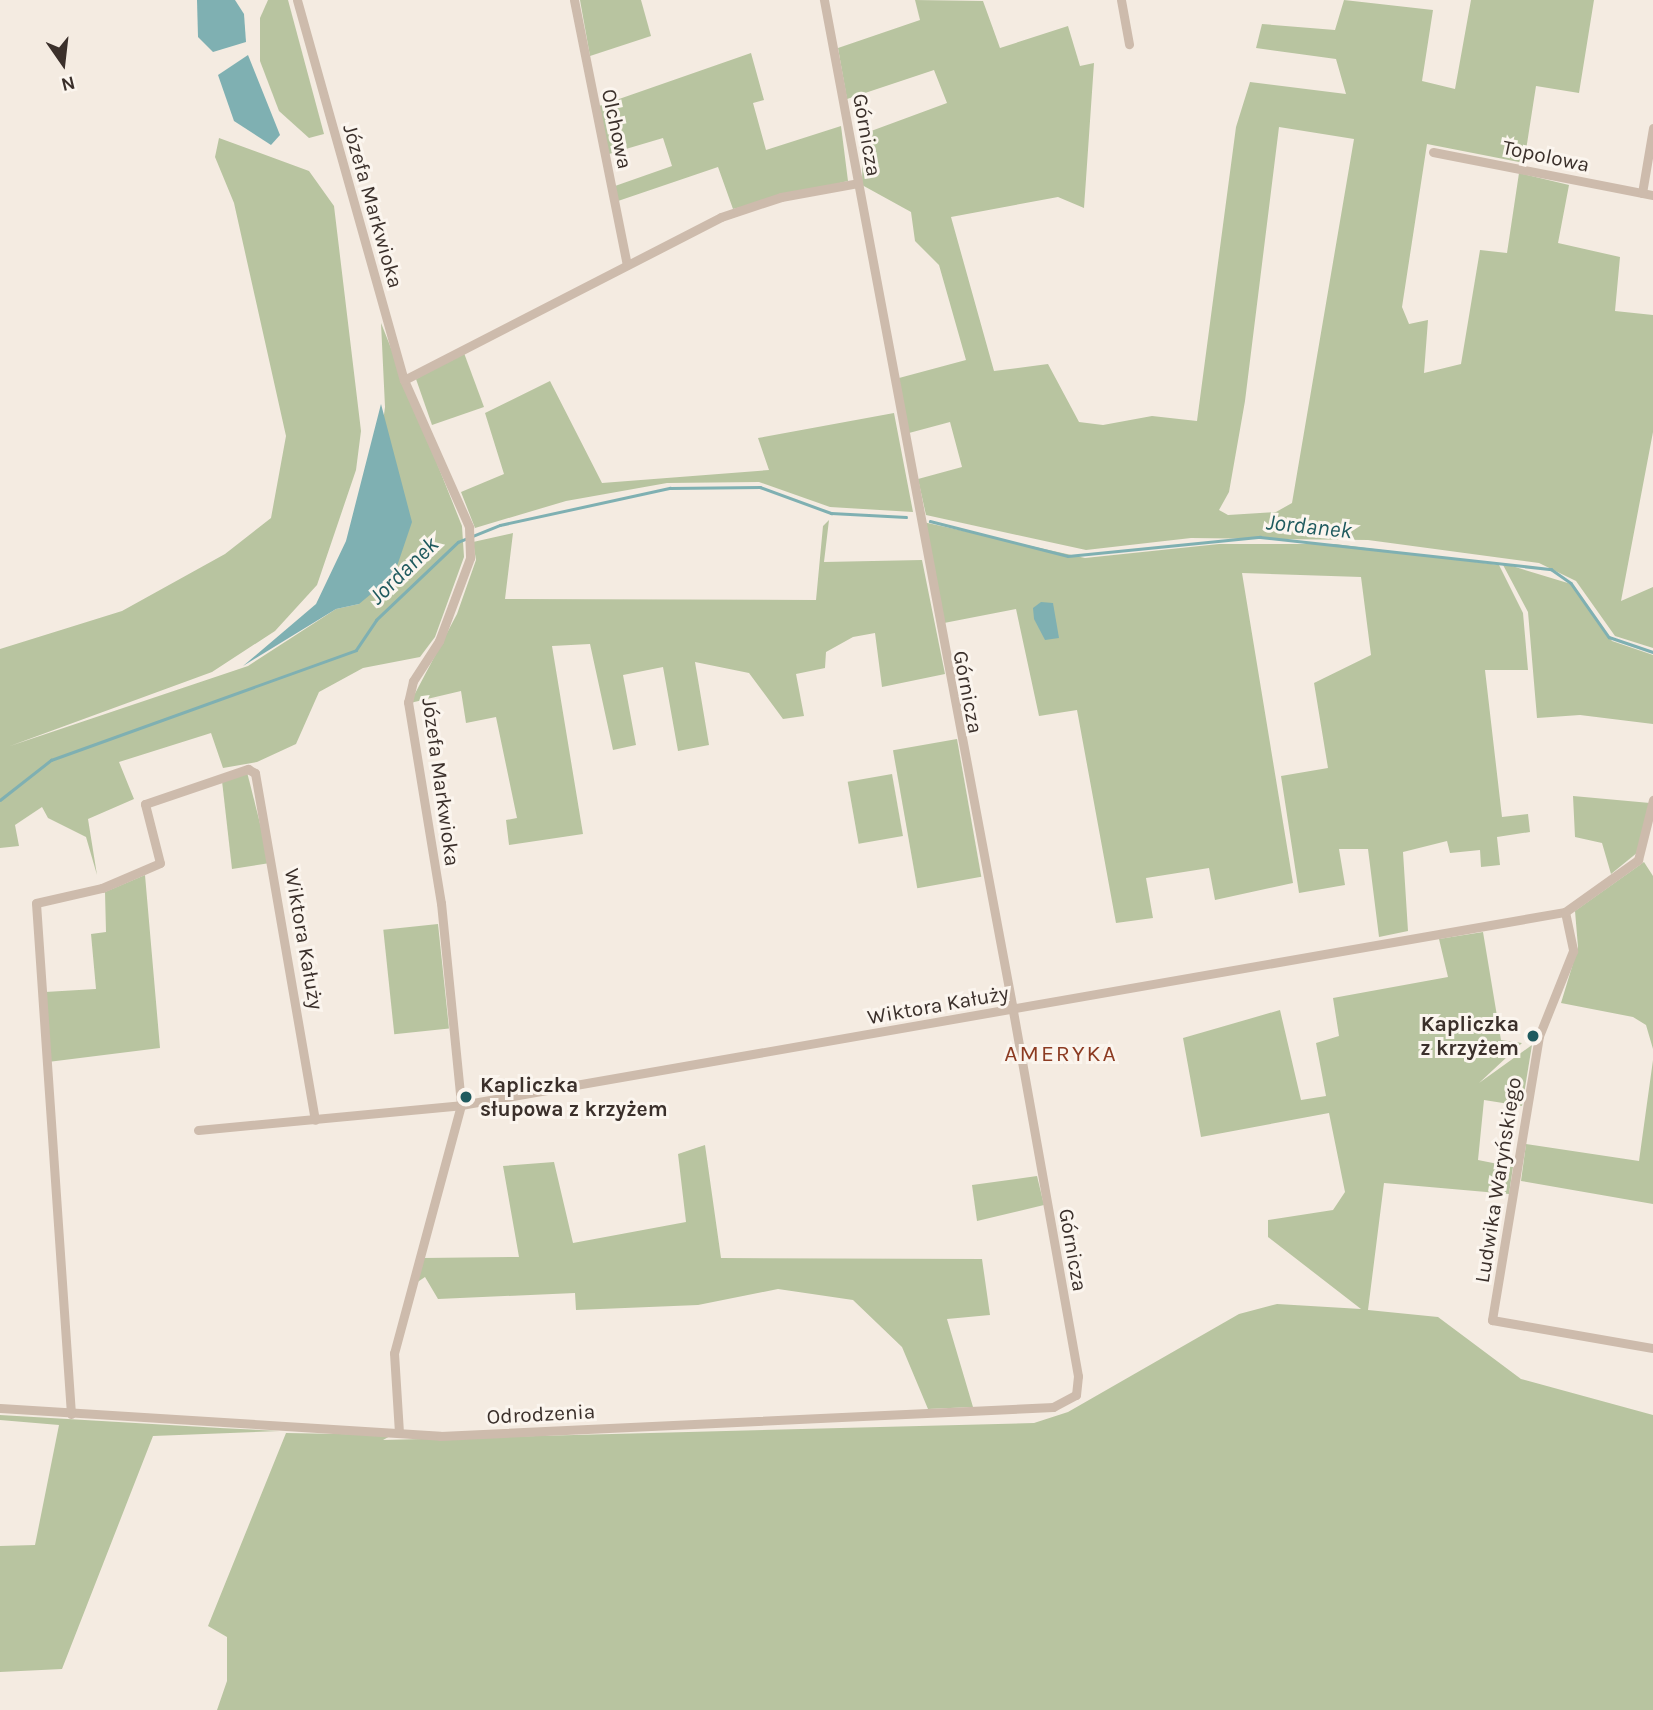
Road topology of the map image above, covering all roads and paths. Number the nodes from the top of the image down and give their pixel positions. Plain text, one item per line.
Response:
1 (297, 0) edge
2 (574, 0) edge
3 (824, 0) edge
4 (1121, 0) edge
5 (1129, 44) dead end
6 (1653, 128) edge
7 (1433, 152) dead end
8 (858, 183) junction
9 (1642, 193) junction
10 (1653, 195) edge
11 (627, 265) junction
12 (404, 380) junction
13 (1653, 800) edge
14 (1566, 912) junction
15 (1013, 1010) junction
16 (461, 1105) junction
17 (314, 1120) junction
18 (198, 1130) dead end
19 (1653, 1348) edge
20 (1078, 1391) joint
21 (0, 1408) edge
22 (71, 1414) junction
23 (399, 1432) junction

1 - 12 street, Józefa Markwioka
2 - 11 street, Olchowa
3 - 8 street, Górnicza
4 - 5 street
6 - 9 street
7 - 9 street, Topolowa
8 - 11 street
8 - 15 street, Górnicza
9 - 10 street, Topolowa
11 - 12 street
12 - 16 street, Józefa Markwioka
13 - 14 street
14 - 15 street, Wiktora Kałuży
14 - 19 street, Ludwika Waryńskiego
15 - 16 street, Wiktora Kałuży
15 - 20 street, Górnicza
16 - 17 street, Wiktora Kałuży
16 - 23 street, Józefa Markwioka
17 - 18 street, Wiktora Kałuży
17 - 22 street, Wiktora Kałuży
20 - 23 street, Odrodzenia
21 - 22 street, Odrodzenia
22 - 23 street, Odrodzenia

